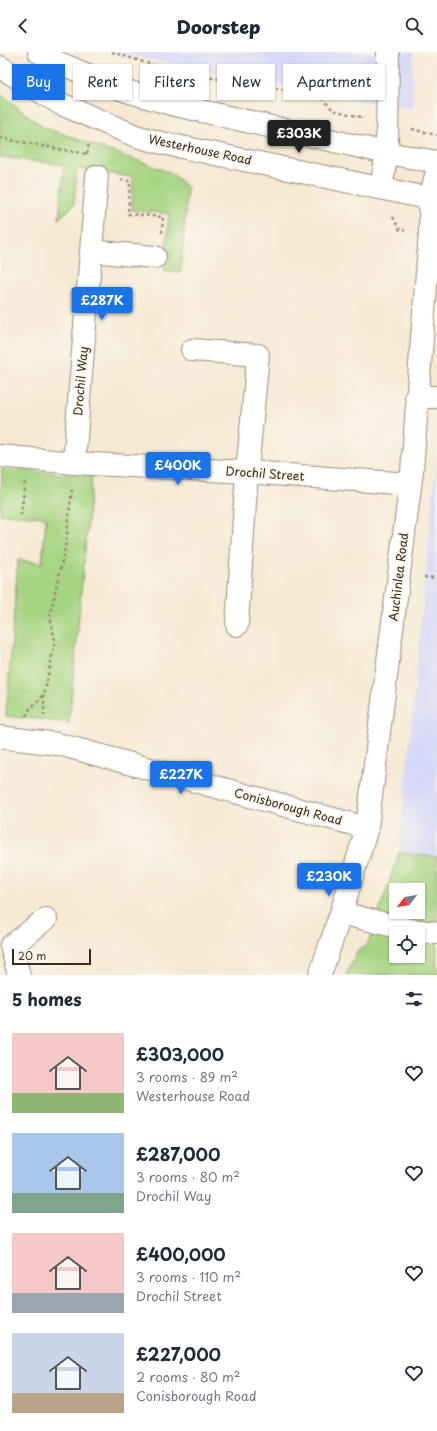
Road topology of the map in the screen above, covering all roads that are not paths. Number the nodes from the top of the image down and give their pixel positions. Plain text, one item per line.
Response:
1 (39, 52) edge
2 (388, 52) edge
3 (0, 67) edge
4 (387, 153) junction
5 (437, 162) edge
6 (437, 171) edge
7 (97, 176) dead end
8 (381, 188) junction
9 (433, 199) edge
10 (91, 251) junction
11 (154, 257) dead end
12 (192, 350) dead end
13 (427, 397) edge
14 (0, 456) edge
15 (74, 463) junction
16 (247, 472) junction
17 (409, 484) junction
18 (237, 625) dead end
19 (9, 738) edge
20 (367, 828) junction
21 (341, 913) junction
22 (46, 919) dead end
23 (437, 933) edge
24 (6, 944) edge
25 (19, 975) edge
26 (320, 975) edge

1 - 4 street
2 - 4 street
3 - 8 street, Westerhouse Road
4 - 5 street
4 - 8 street
6 - 9 street, Auchinlea Road
7 - 10 street, Drochil Way
8 - 9 street, Westerhouse Road
9 - 13 street, Auchinlea Road
10 - 11 street
10 - 15 street, Drochil Way
12 - 16 street
13 - 17 street, Auchinlea Road
14 - 15 street, Drochil Street
15 - 16 street, Drochil Street
16 - 17 street, Drochil Street
16 - 18 street
17 - 20 street, Auchinlea Road
19 - 20 street, Conisborough Road
20 - 21 street, Auchinlea Road
21 - 23 street
21 - 26 street, Auchinlea Road
22 - 24 street
24 - 25 street

